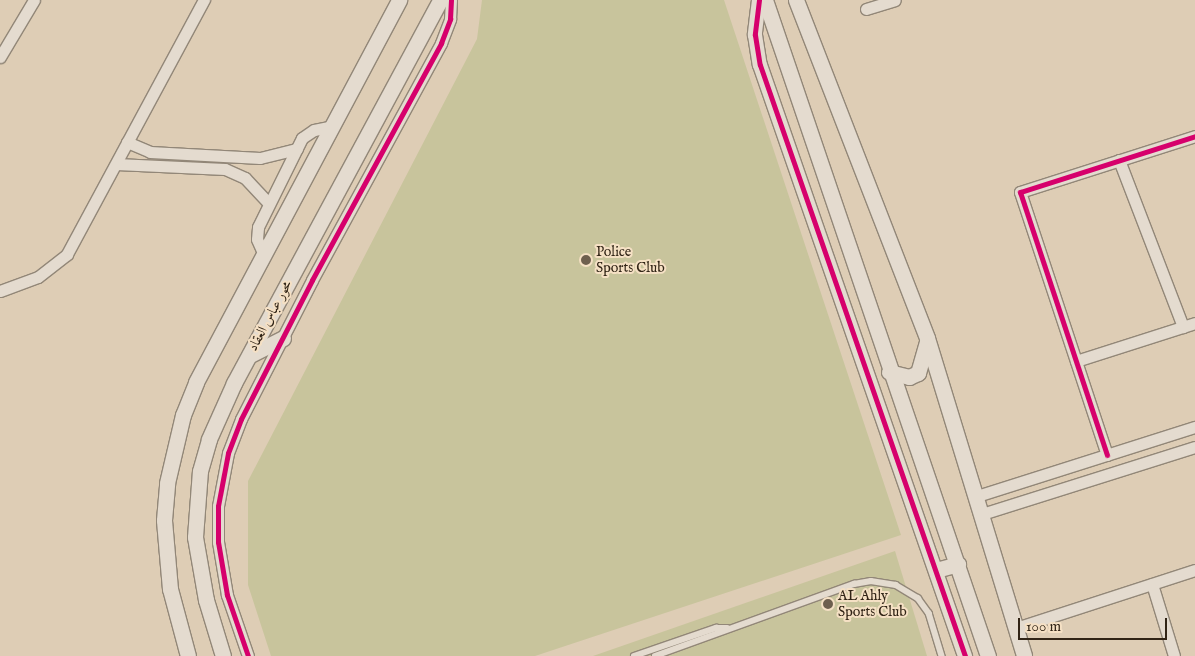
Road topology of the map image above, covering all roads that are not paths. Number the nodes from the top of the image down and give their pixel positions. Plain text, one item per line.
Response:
1 (34, 0) edge
2 (204, 0) edge
3 (399, 0) edge
4 (440, 0) edge
5 (452, 0) edge
6 (759, 0) edge
7 (765, 0) edge
8 (796, 0) edge
9 (895, 0) edge
10 (866, 9) dead end
11 (0, 57) edge
12 (332, 126) junction
13 (1195, 136) edge
14 (127, 142) junction
15 (297, 149) junction
16 (161, 152) junction
17 (184, 153) junction
18 (210, 154) junction
19 (1119, 160) junction
20 (116, 164) junction
21 (160, 166) junction
22 (184, 167) junction
23 (210, 168) junction
24 (269, 204) junction
25 (264, 255) junction
26 (0, 291) edge
27 (1195, 323) edge
28 (1183, 327) junction
29 (283, 338) junction
30 (927, 338) junction
31 (250, 355) junction
32 (1076, 361) junction
33 (889, 372) junction
34 (1195, 427) edge
35 (1195, 447) edge
36 (1106, 455) junction
37 (977, 496) junction
38 (982, 514) junction
39 (958, 564) junction
40 (936, 570) junction
41 (1195, 570) edge
42 (1152, 584) junction
43 (728, 628) junction
44 (1016, 628) junction
45 (188, 656) edge
46 (223, 656) edge
47 (248, 656) edge
48 (634, 656) edge
49 (655, 656) edge
50 (942, 656) edge
51 (964, 656) edge
52 (988, 656) edge
53 (1024, 656) edge
54 (1174, 656) edge

1 - 11 street
2 - 14 street
3 - 12 main road
4 - 31 main road, محور عباس العقاد
5 - 29 street
6 - 40 street
7 - 33 main road
8 - 30 main road
9 - 10 street
12 - 15 street
12 - 25 main road
13 - 19 street
14 - 16 street
14 - 20 street
15 - 18 street
15 - 24 street
16 - 17 street
16 - 21 street
17 - 18 street
17 - 22 street
18 - 23 street
19 - 28 street
19 - 32 street
20 - 21 street
20 - 26 street
21 - 22 street
22 - 23 street
23 - 24 street
24 - 25 street
25 - 45 main road
27 - 28 street
28 - 32 street
29 - 31 main road
29 - 47 street
30 - 33 main road
30 - 37 main road
31 - 46 main road, محور عباس العقاد
32 - 36 street
33 - 39 main road
34 - 36 street
35 - 38 street
36 - 37 street
37 - 38 main road
38 - 44 main road
39 - 40 main road
39 - 52 main road
40 - 51 street
41 - 42 street
42 - 44 street
42 - 54 street
43 - 48 lane
43 - 49 lane
43 - 50 lane
44 - 53 main road

